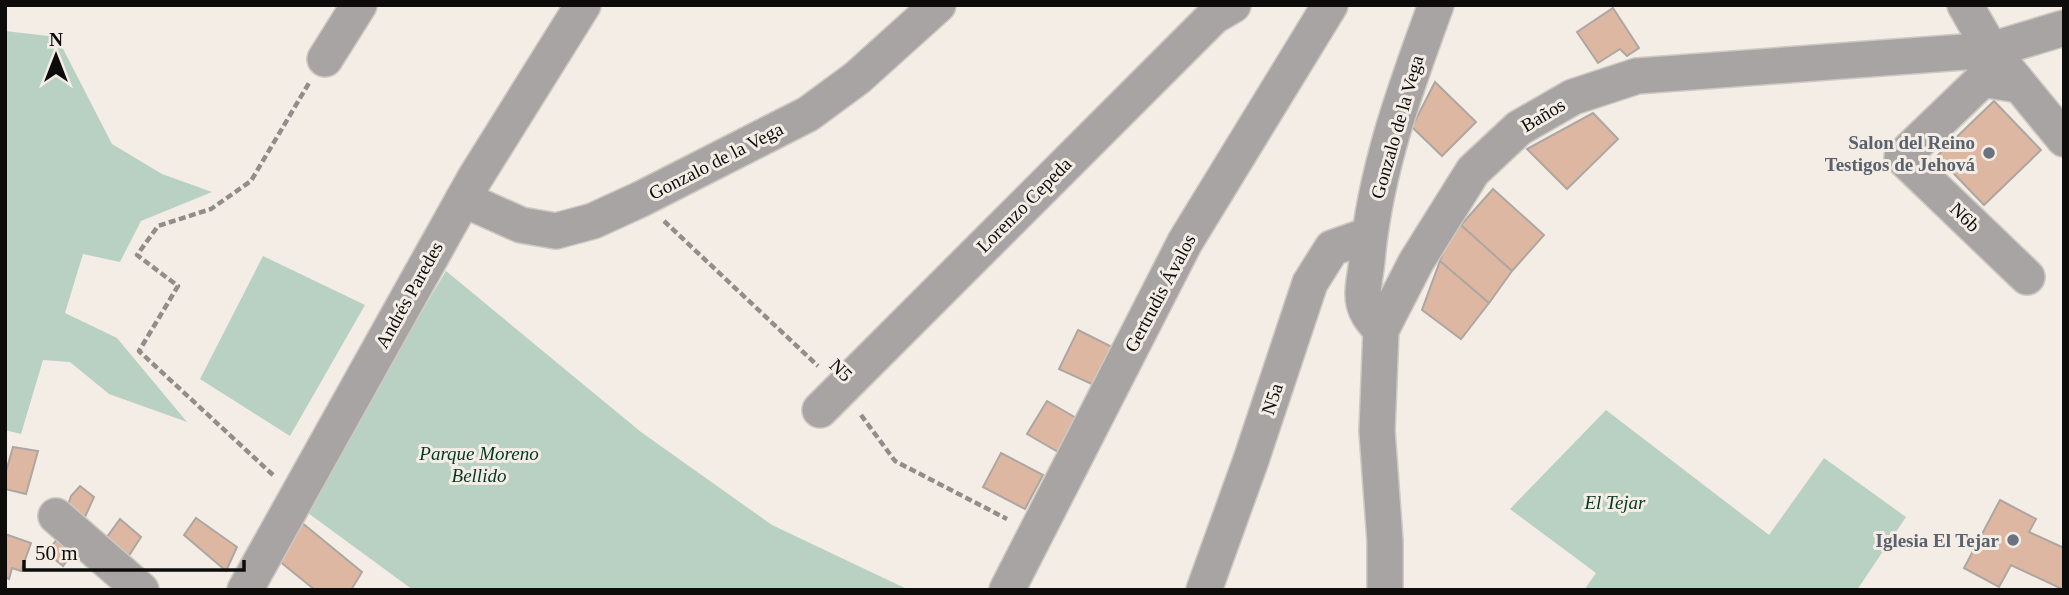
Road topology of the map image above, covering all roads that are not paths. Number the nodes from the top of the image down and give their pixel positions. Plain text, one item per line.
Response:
1 (359, 5) edge
2 (583, 5) edge
3 (939, 5) edge
4 (1233, 5) edge
5 (1330, 5) edge
6 (1436, 5) edge
7 (1965, 5) edge
8 (2064, 28) edge
9 (1991, 50) junction
10 (325, 58) dead end
11 (2019, 85) junction
12 (2064, 139) edge
13 (463, 199) junction
14 (1369, 235) junction
15 (2027, 277) dead end
16 (1381, 330) junction
17 (831, 399) road end
18 (56, 516) dead end
19 (141, 590) edge
20 (245, 590) edge
21 (1007, 590) edge
22 (1205, 590) edge
23 (1385, 590) edge

1 - 10 street
2 - 13 street, Andrés Paredes
3 - 13 street, Gonzalo de la Vega
4 - 17 street, Lorenzo Cepeda
5 - 21 street, Gertrudis Ávalos
6 - 14 street, Gonzalo de la Vega
7 - 9 street
8 - 9 street, Baños
9 - 11 street
9 - 16 street, Baños
11 - 12 street
11 - 15 street, N6b
13 - 20 street, Andrés Paredes
14 - 16 street, Gonzalo de la Vega
14 - 22 street, N5a
16 - 23 street, Baños
18 - 19 street

